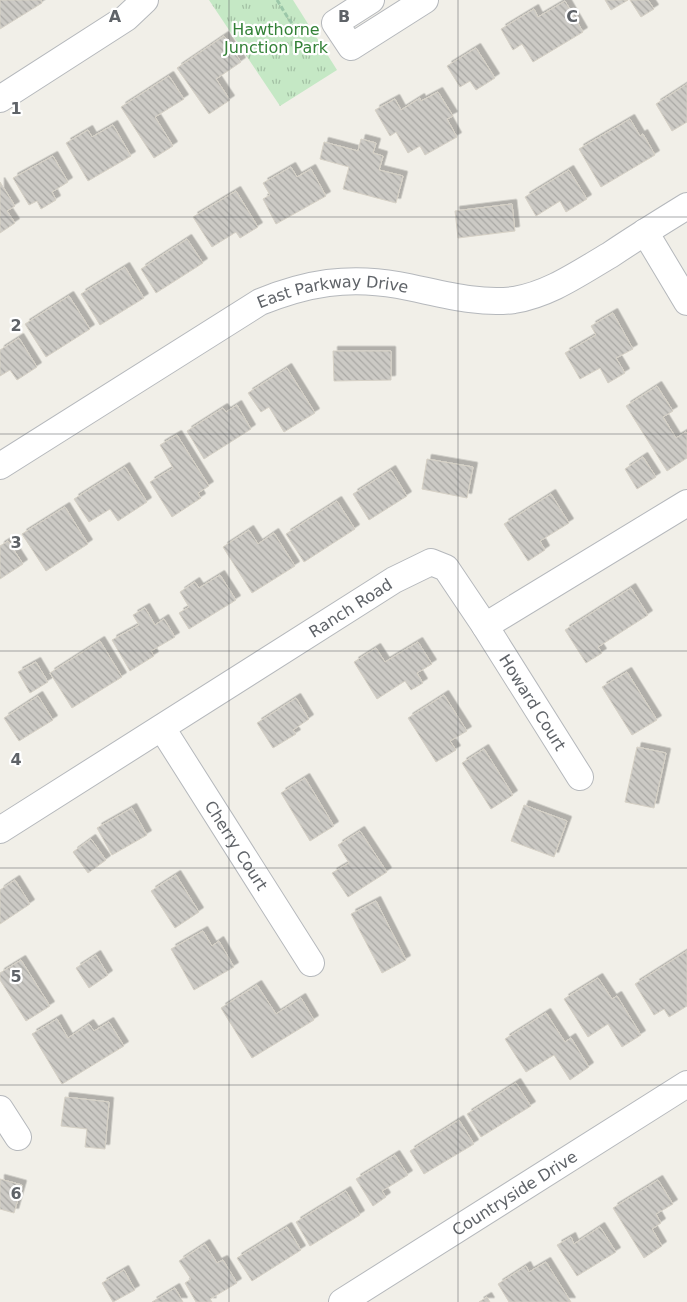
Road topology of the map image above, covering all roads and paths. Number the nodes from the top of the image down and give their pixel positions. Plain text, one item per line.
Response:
1 (145, 0) edge
2 (277, 0) edge
3 (371, 0) edge
4 (425, 0) edge
5 (335, 23) junction
6 (0, 99) edge
7 (687, 206) edge
8 (645, 232) junction
9 (687, 302) edge
10 (0, 466) edge
11 (687, 503) edge
12 (485, 626) junction
13 (162, 728) junction
14 (580, 777) dead end
15 (0, 830) edge
16 (310, 963) dead end
17 (687, 1084) edge
18 (0, 1109) edge
19 (18, 1137) dead end
20 (342, 1302) edge

1 - 6 street
2 - 5 path
3 - 5 street
4 - 5 street
7 - 8 street, East Parkway Drive
8 - 9 street
8 - 10 street, East Parkway Drive
11 - 12 street
12 - 13 street, Ranch Road
12 - 14 street, Howard Court
13 - 15 street, Ranch Road
13 - 16 street, Cherry Court
17 - 20 street, Countryside Drive
18 - 19 street

